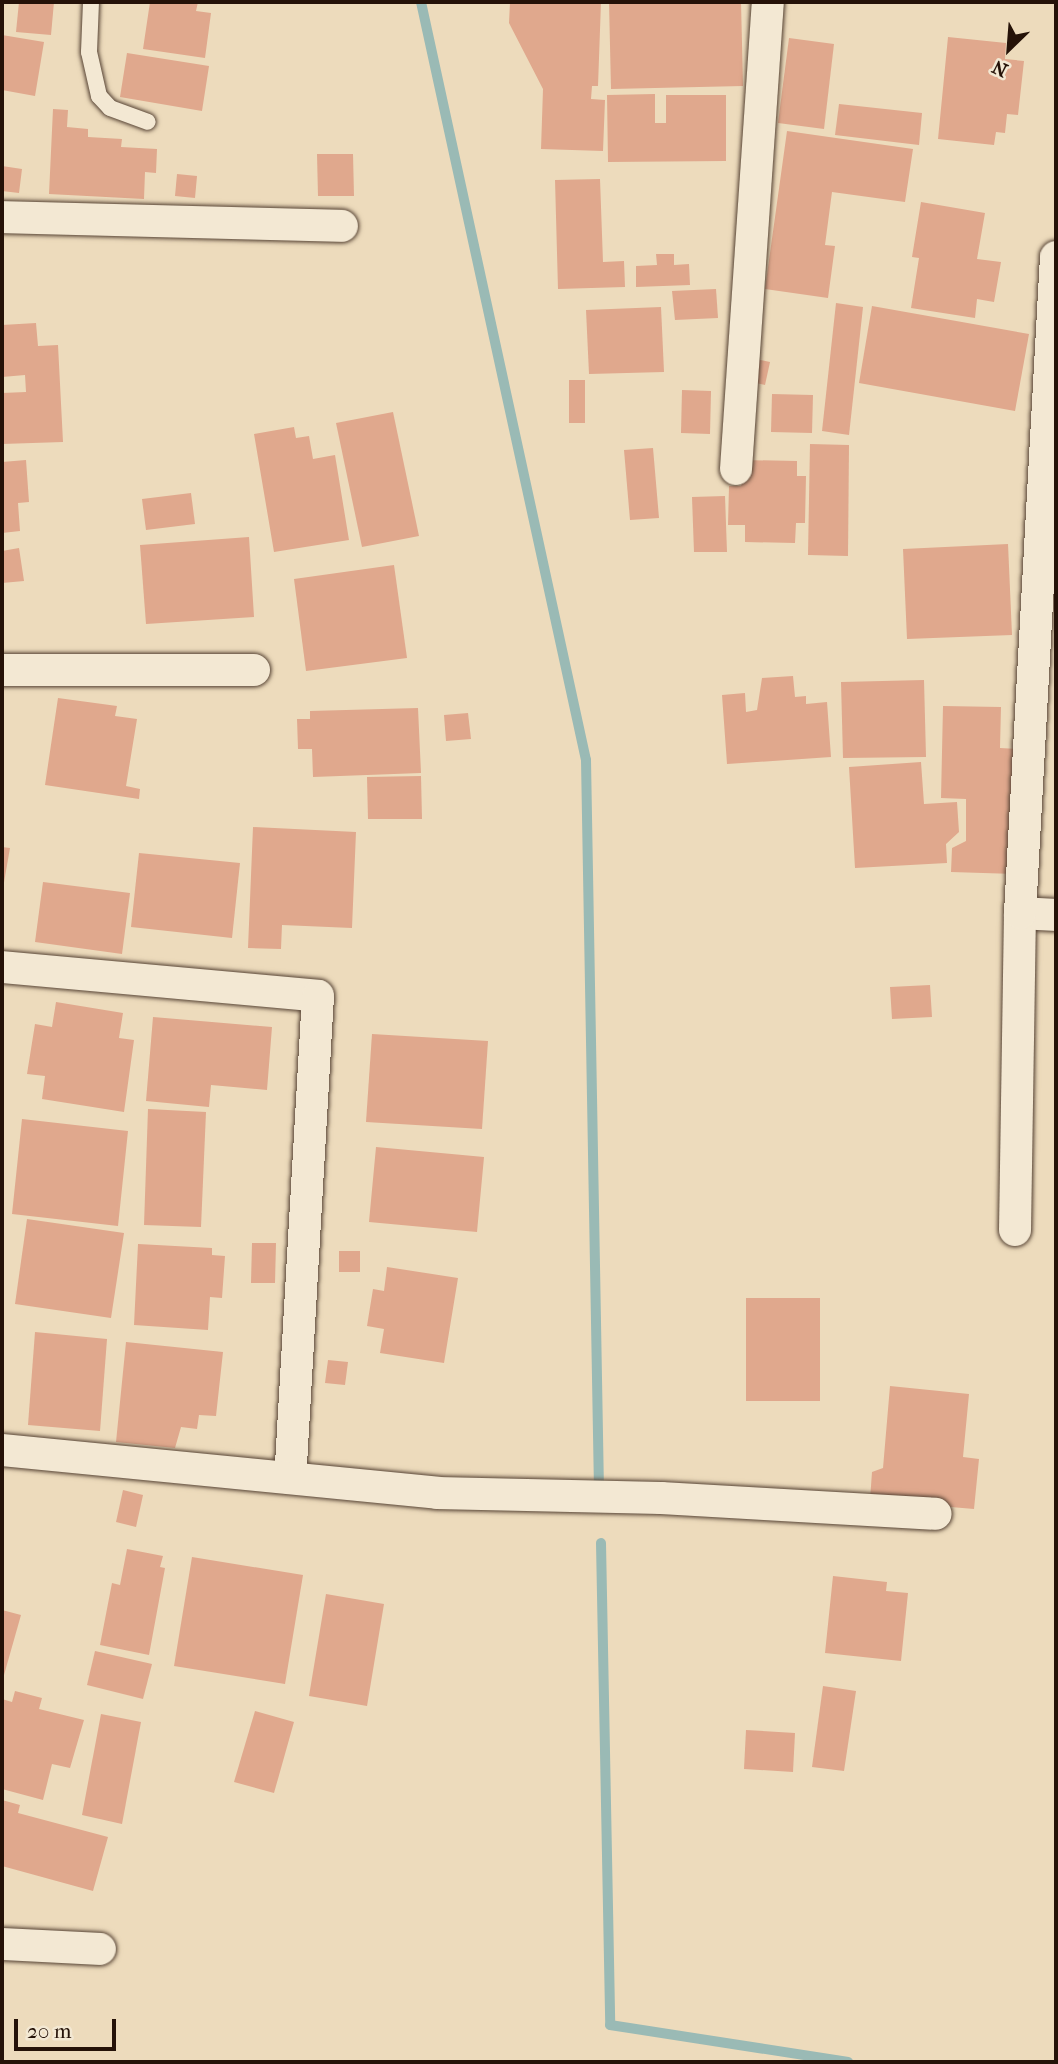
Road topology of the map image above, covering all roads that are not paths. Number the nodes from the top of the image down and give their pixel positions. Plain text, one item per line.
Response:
1 (91, 2) edge
2 (768, 2) edge
3 (148, 122) dead end
4 (2, 217) edge
5 (342, 226) dead end
6 (1056, 257) edge
7 (736, 469) dead end
8 (2, 670) edge
9 (254, 670) dead end
10 (1020, 913) junction
11 (1056, 915) edge
12 (2, 967) edge
13 (1015, 1230) dead end
14 (2, 1450) edge
15 (290, 1478) junction
16 (936, 1514) dead end
17 (2, 1944) edge
18 (100, 1949) dead end

1 - 3 lane
2 - 7 street
4 - 5 street
6 - 10 street
8 - 9 street
10 - 11 street
10 - 13 street
12 - 15 street
14 - 15 street
15 - 16 street
17 - 18 street

